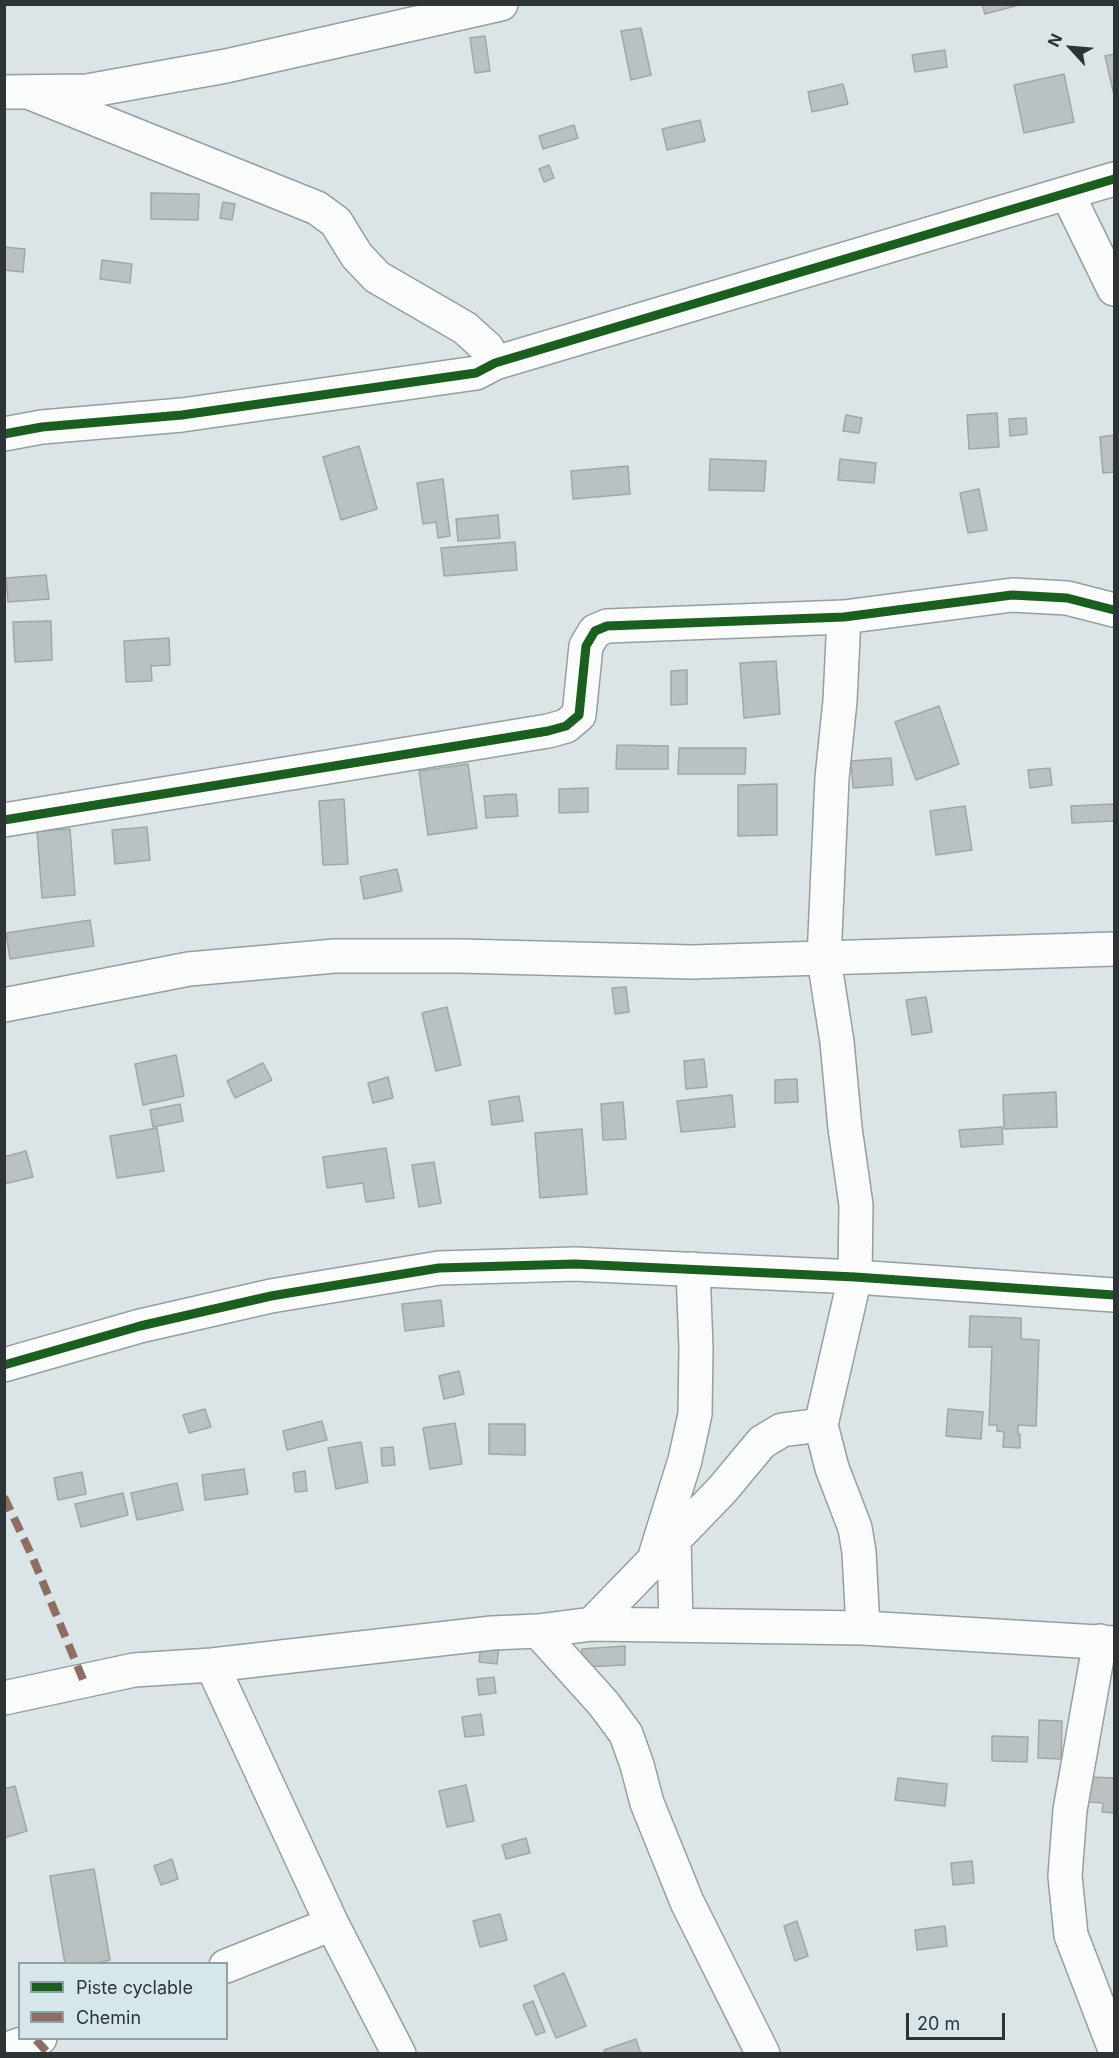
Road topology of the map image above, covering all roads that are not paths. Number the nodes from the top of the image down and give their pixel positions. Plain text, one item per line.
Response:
1 (501, 4) edge
2 (16, 92) edge
3 (1114, 179) edge
4 (1067, 193) junction
5 (1114, 290) edge
6 (495, 363) junction
7 (4, 434) edge
8 (1114, 610) edge
9 (844, 617) junction
10 (4, 820) edge
11 (1114, 950) edge
12 (824, 959) junction
13 (4, 1005) edge
14 (693, 1269) junction
15 (855, 1276) junction
16 (1114, 1295) edge
17 (4, 1365) edge
18 (821, 1425) junction
19 (664, 1550) junction
20 (592, 1624) junction
21 (676, 1625) junction
22 (863, 1628) junction
23 (538, 1631) junction
24 (1107, 1642) edge
25 (212, 1665) junction
26 (4, 1698) edge
27 (332, 1924) junction
28 (228, 1965) edge
29 (34, 2040) edge
30 (1114, 2047) edge
31 (4, 2050) edge
32 (399, 2054) edge
33 (763, 2054) edge

1 - 2 street
2 - 6 street
3 - 4 street
4 - 5 street
4 - 6 street
6 - 7 street
8 - 9 street
9 - 10 street
9 - 12 street
11 - 12 street
12 - 13 street
12 - 15 street
14 - 15 street
14 - 17 street
14 - 19 street
15 - 16 street
15 - 18 street
18 - 19 street
18 - 22 street
19 - 20 street
19 - 21 street
20 - 21 street
20 - 23 street
21 - 22 street
22 - 24 street
23 - 25 street
23 - 33 street
24 - 30 street
25 - 26 street
25 - 27 street
27 - 28 street
27 - 32 street
29 - 31 street

